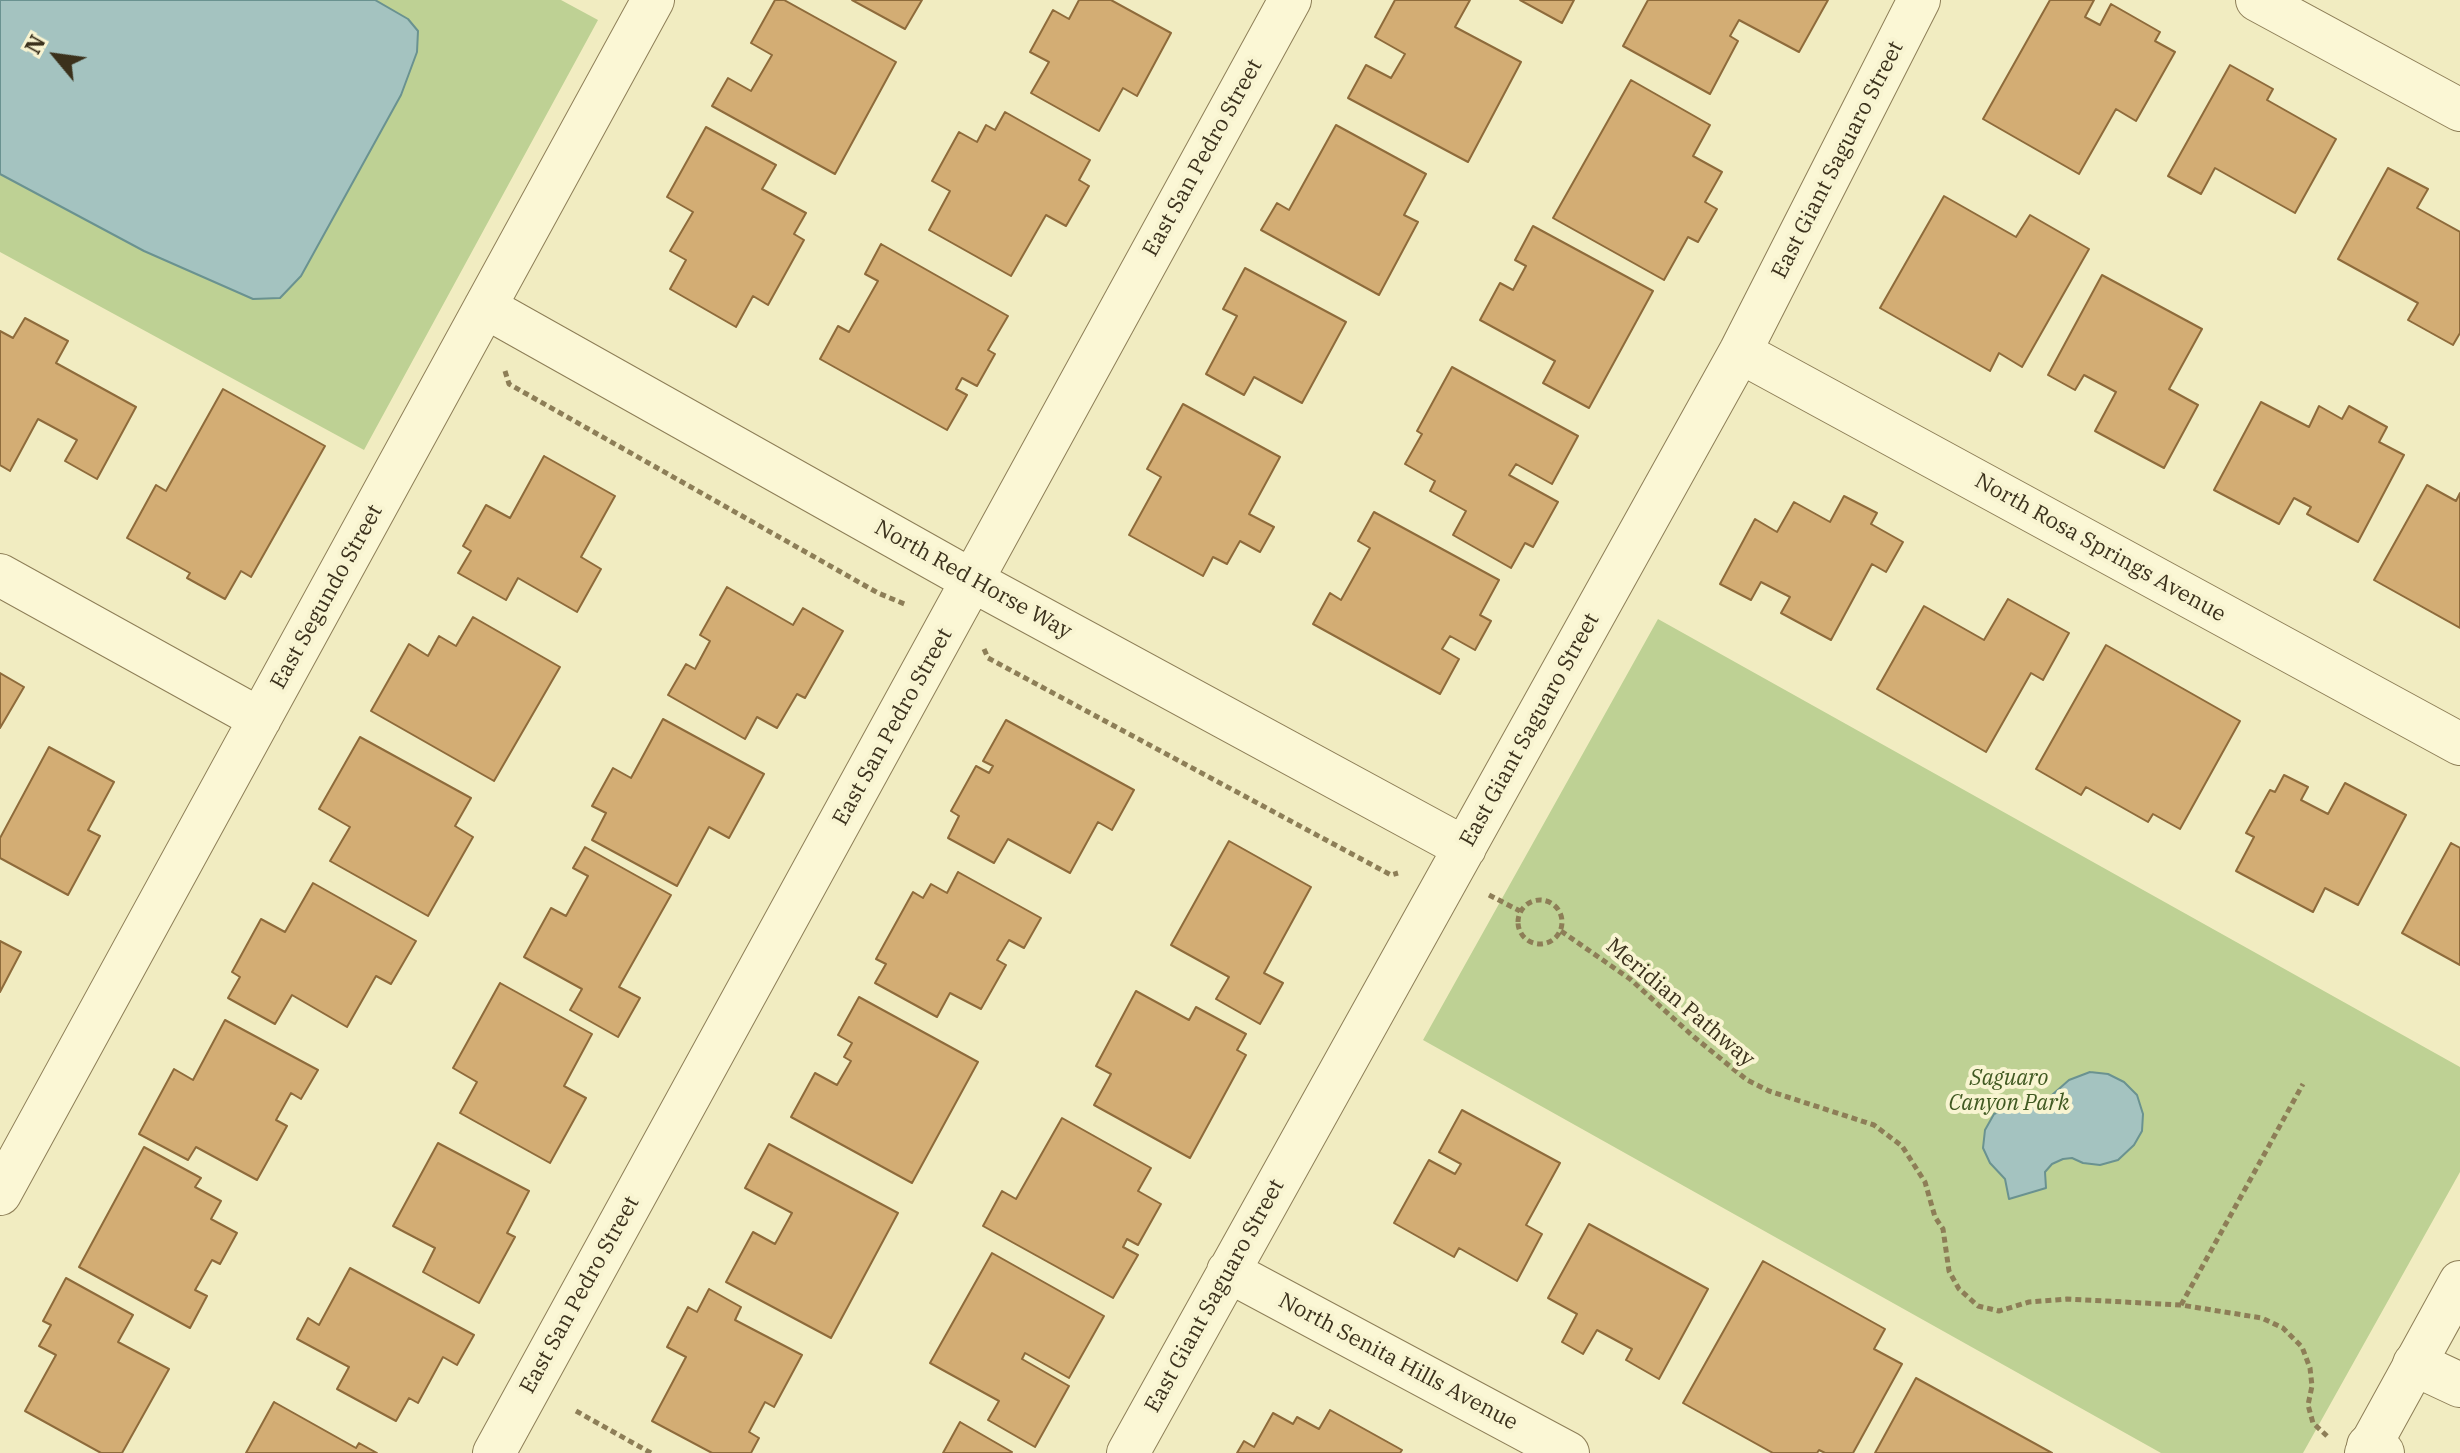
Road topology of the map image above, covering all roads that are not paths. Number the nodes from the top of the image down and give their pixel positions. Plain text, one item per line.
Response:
1 (653, 0) edge
2 (1290, 0) edge
3 (1919, 0) edge
4 (2257, 0) edge
5 (2460, 110) edge
6 (485, 307) junction
7 (1740, 352) junction
8 (0, 575) edge
9 (973, 581) junction
10 (260, 719) junction
11 (2460, 744) edge
12 (1465, 848) junction
13 (0, 1194) edge
14 (1228, 1271) junction
15 (2460, 1282) edge
16 (2415, 1364) junction
17 (2460, 1385) edge
18 (2362, 1448) edge
19 (494, 1453) edge
20 (1128, 1453) edge
21 (1568, 1453) edge

1 - 6 street, East Segundo Street
2 - 9 street, East San Pedro Street
3 - 7 street, East Giant Saguaro Street
4 - 5 street
6 - 9 street, North Red Horse Way
6 - 10 street, East Segundo Street
7 - 11 street, North Rosa Springs Avenue
7 - 12 street, East Giant Saguaro Street
8 - 10 street
9 - 12 street, North Red Horse Way
9 - 19 street, East San Pedro Street
10 - 13 street, East Segundo Street
12 - 14 street, East Giant Saguaro Street
14 - 20 street, East Giant Saguaro Street
14 - 21 street, North Senita Hills Avenue
15 - 16 street
16 - 17 street
16 - 18 street

